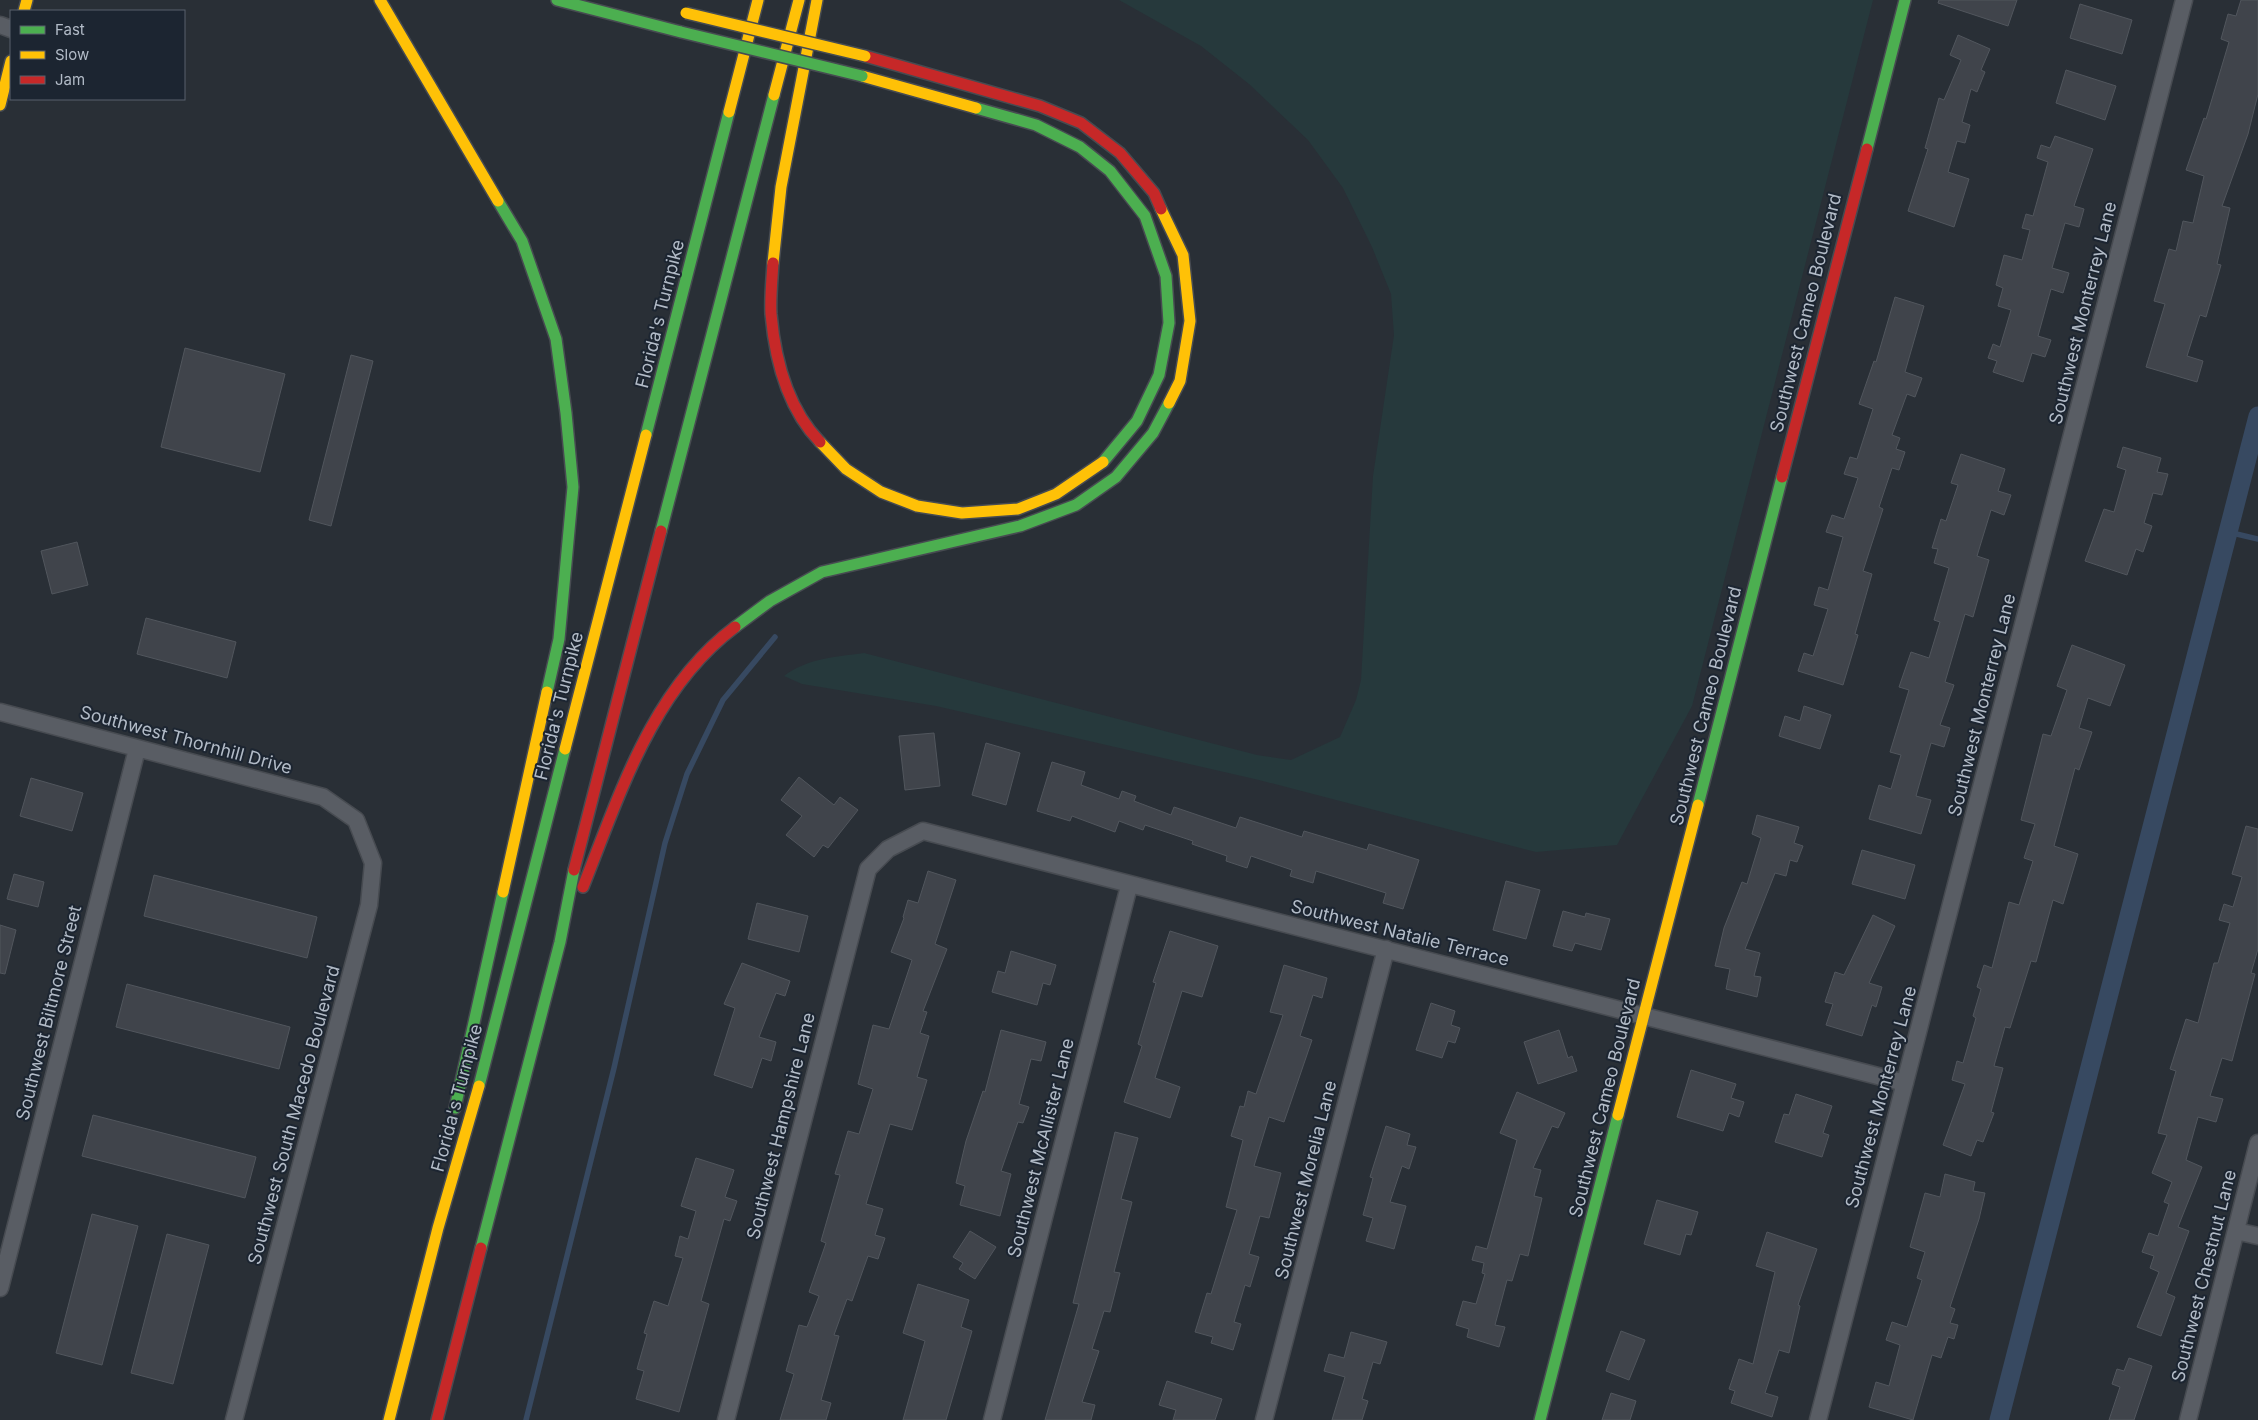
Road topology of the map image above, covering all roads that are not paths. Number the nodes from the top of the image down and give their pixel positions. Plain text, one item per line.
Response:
1 (380, 0) edge
2 (557, 0) edge
3 (758, 0) edge
4 (799, 0) edge
5 (817, 0) edge
6 (1905, 0) edge
7 (2184, 0) edge
8 (682, 12) dead end
9 (10, 65) edge
10 (0, 105) edge
11 (0, 712) edge
12 (137, 749) junction
13 (356, 820) joint
14 (888, 849) joint
15 (1129, 886) junction
16 (560, 942) junction
17 (1386, 950) junction
18 (1644, 1015) junction
19 (1905, 1083) junction
20 (453, 1119) dead end
21 (2258, 1143) edge
22 (449, 1149) dead end
23 (438, 1228) junction
24 (2236, 1231) junction
25 (2258, 1236) edge
26 (0, 1288) edge
27 (234, 1420) edge
28 (389, 1420) edge
29 (438, 1420) edge
30 (726, 1420) edge
31 (992, 1420) edge
32 (1264, 1420) edge
33 (1540, 1420) edge
34 (1818, 1420) edge
35 (2188, 1420) edge

1 - 20 main road
2 - 5 main road, bridge
3 - 23 main road, Florida's Turnpike
4 - 16 main road
6 - 18 main road, Southwest Cameo Boulevard
7 - 19 street, Southwest Monterrey Lane
8 - 16 main road, bridge
9 - 10 main road
11 - 12 street, Southwest Thornhill Drive
12 - 13 street, Southwest Thornhill Drive
12 - 26 street, Southwest Biltmore Street
13 - 27 street, Southwest South Macedo Boulevard
14 - 15 street, Southwest Natalie Terrace
14 - 30 street, Southwest Hampshire Lane
15 - 17 street, Southwest Natalie Terrace
15 - 31 street, Southwest McAllister Lane
16 - 29 main road
17 - 18 street, Southwest Natalie Terrace
17 - 32 street, Southwest Morelia Lane
18 - 19 street, Southwest Natalie Terrace
18 - 33 main road, Southwest Cameo Boulevard
19 - 34 street, Southwest Monterrey Lane
21 - 24 street, Southwest Chestnut Lane
22 - 23 main road
23 - 28 main road, Florida's Turnpike
24 - 25 street
24 - 35 street, Southwest Chestnut Lane

